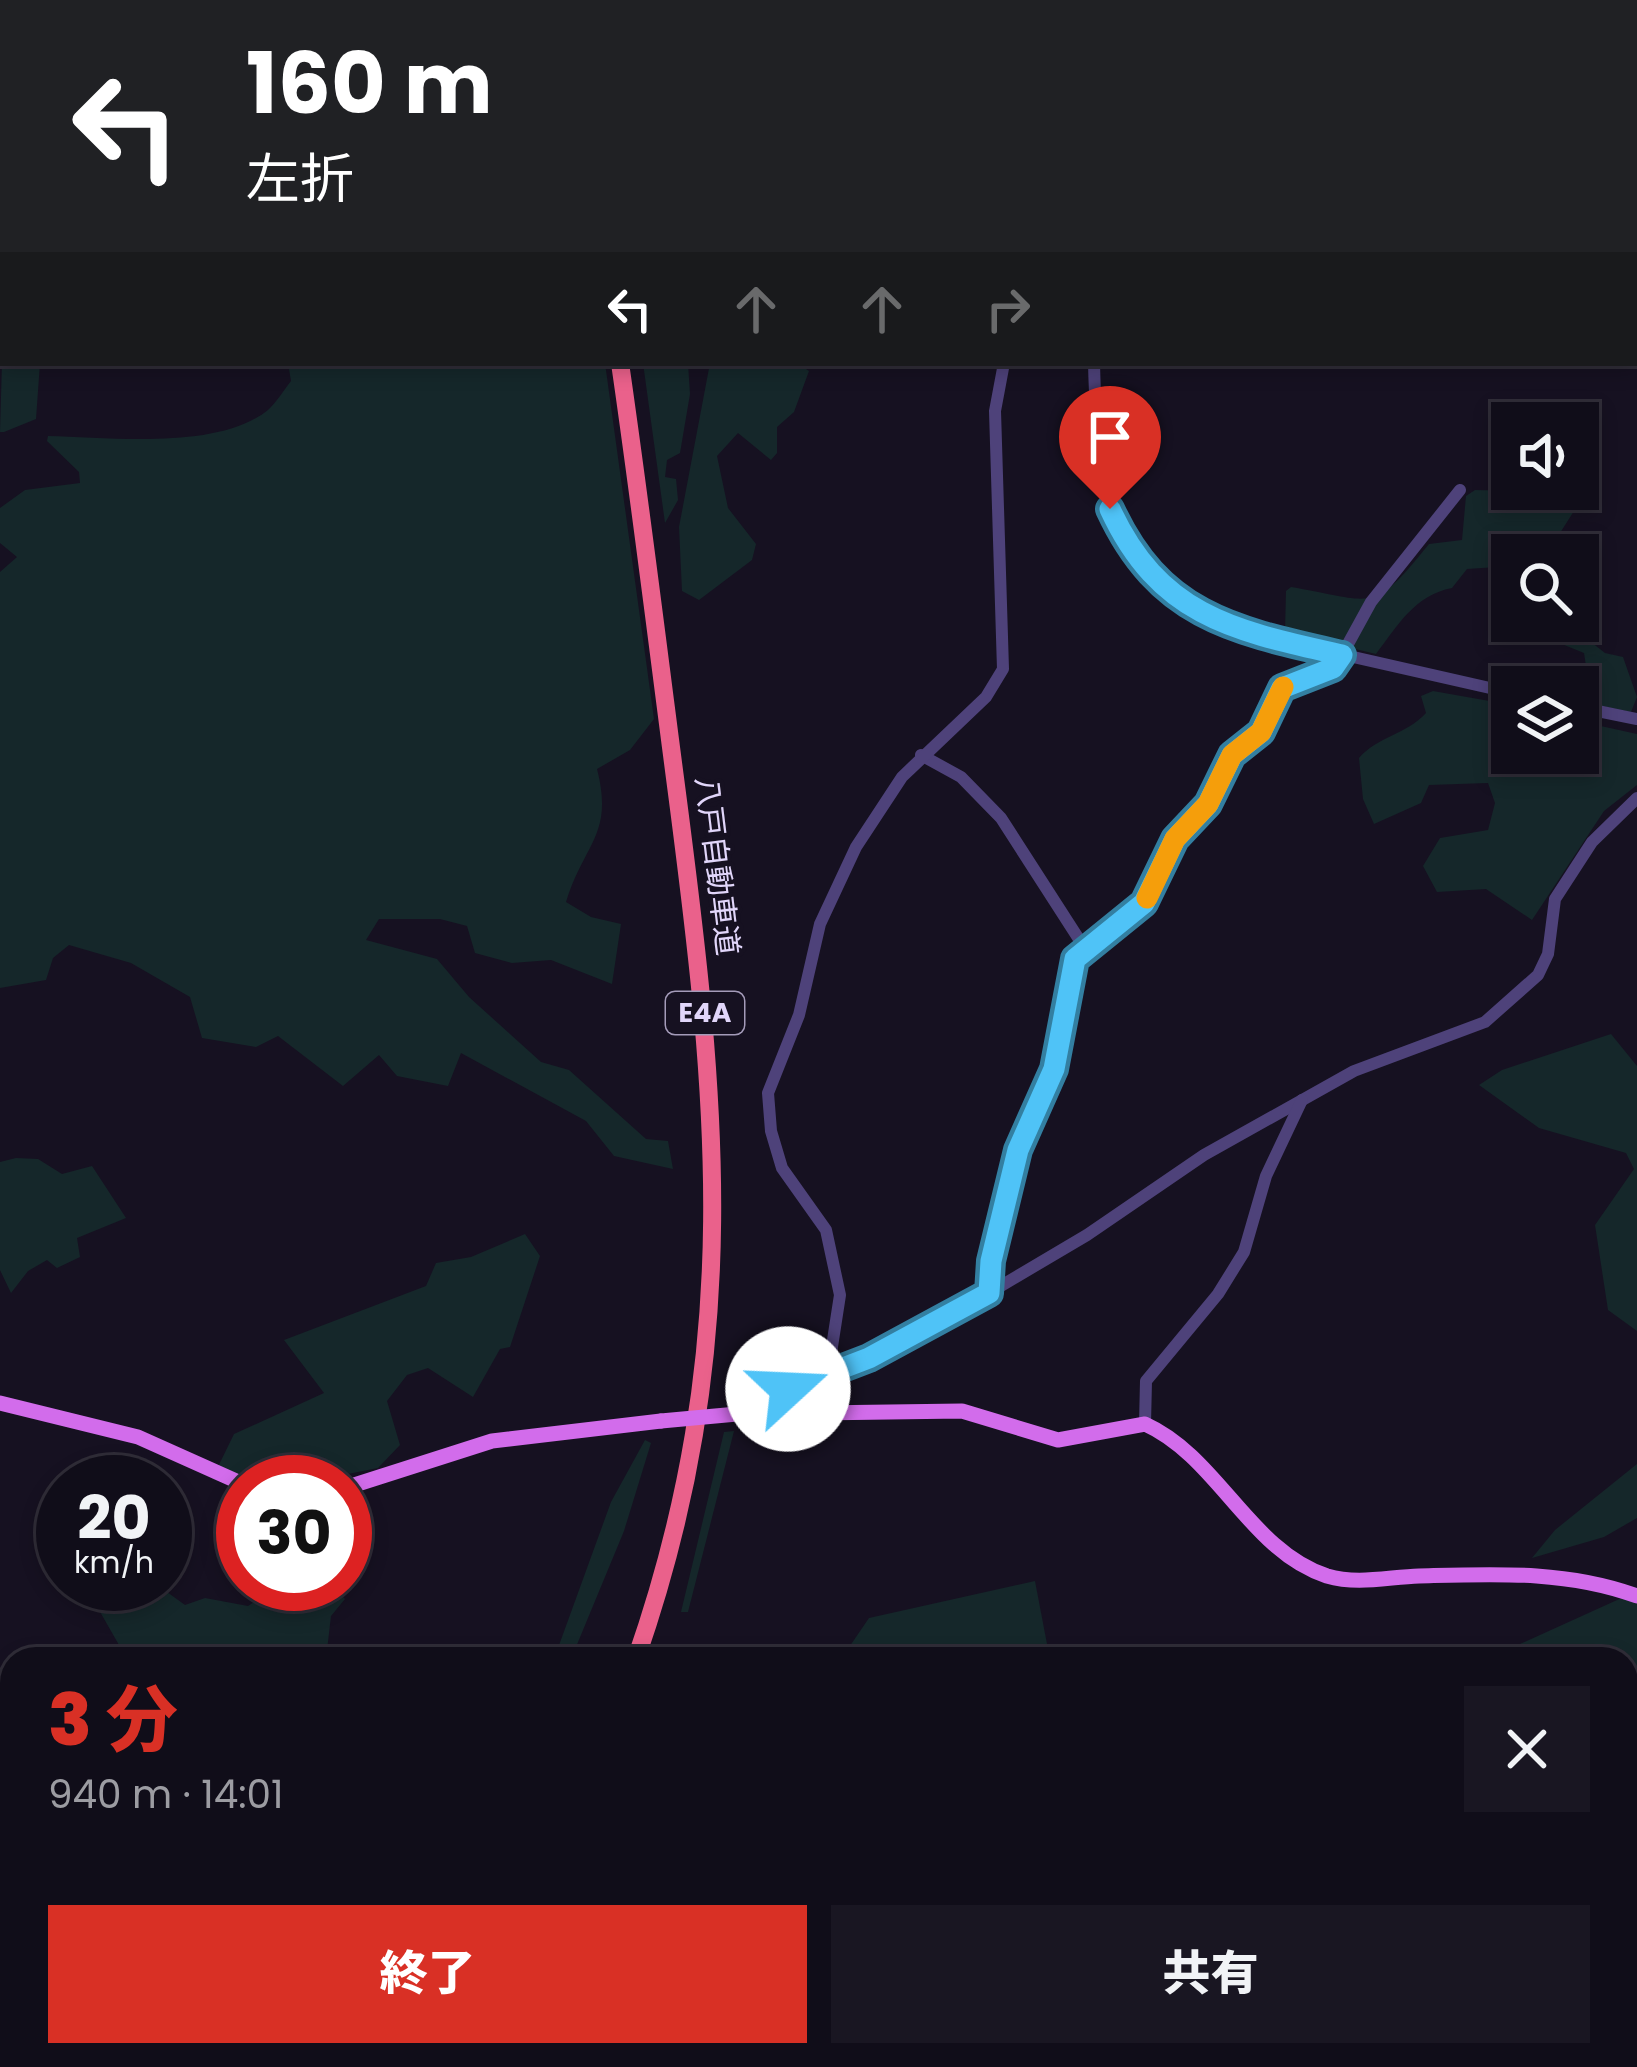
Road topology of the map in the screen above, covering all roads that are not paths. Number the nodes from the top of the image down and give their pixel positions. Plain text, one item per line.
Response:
1 (620, 366) edge
2 (629, 366) edge
3 (1003, 366) edge
4 (1094, 366) edge
5 (1460, 490) dead end
6 (1342, 655) junction
7 (1491, 688) edge
8 (1599, 711) edge
9 (1637, 719) edge
10 (921, 754) junction
11 (1637, 798) edge
12 (1084, 947) junction
13 (1302, 1100) junction
14 (989, 1293) junction
15 (788, 1389) junction
16 (0, 1403) edge
17 (759, 1413) junction
18 (1145, 1424) junction
19 (216, 1472) edge
20 (372, 1480) edge
21 (1637, 1596) edge
22 (643, 1647) edge
23 (644, 1647) edge

1 - 22 highway, 八戸自動車道 / E4A
2 - 23 highway, 八戸自動車道 / E4A
3 - 10 street
4 - 6 street
5 - 6 street
6 - 7 street
6 - 12 street
8 - 9 street
10 - 12 street
10 - 15 street
11 - 13 street
12 - 14 street
13 - 14 street
13 - 18 street
14 - 15 street
15 - 17 street
16 - 19 main road
17 - 18 main road
17 - 20 main road, bridge
18 - 21 main road

